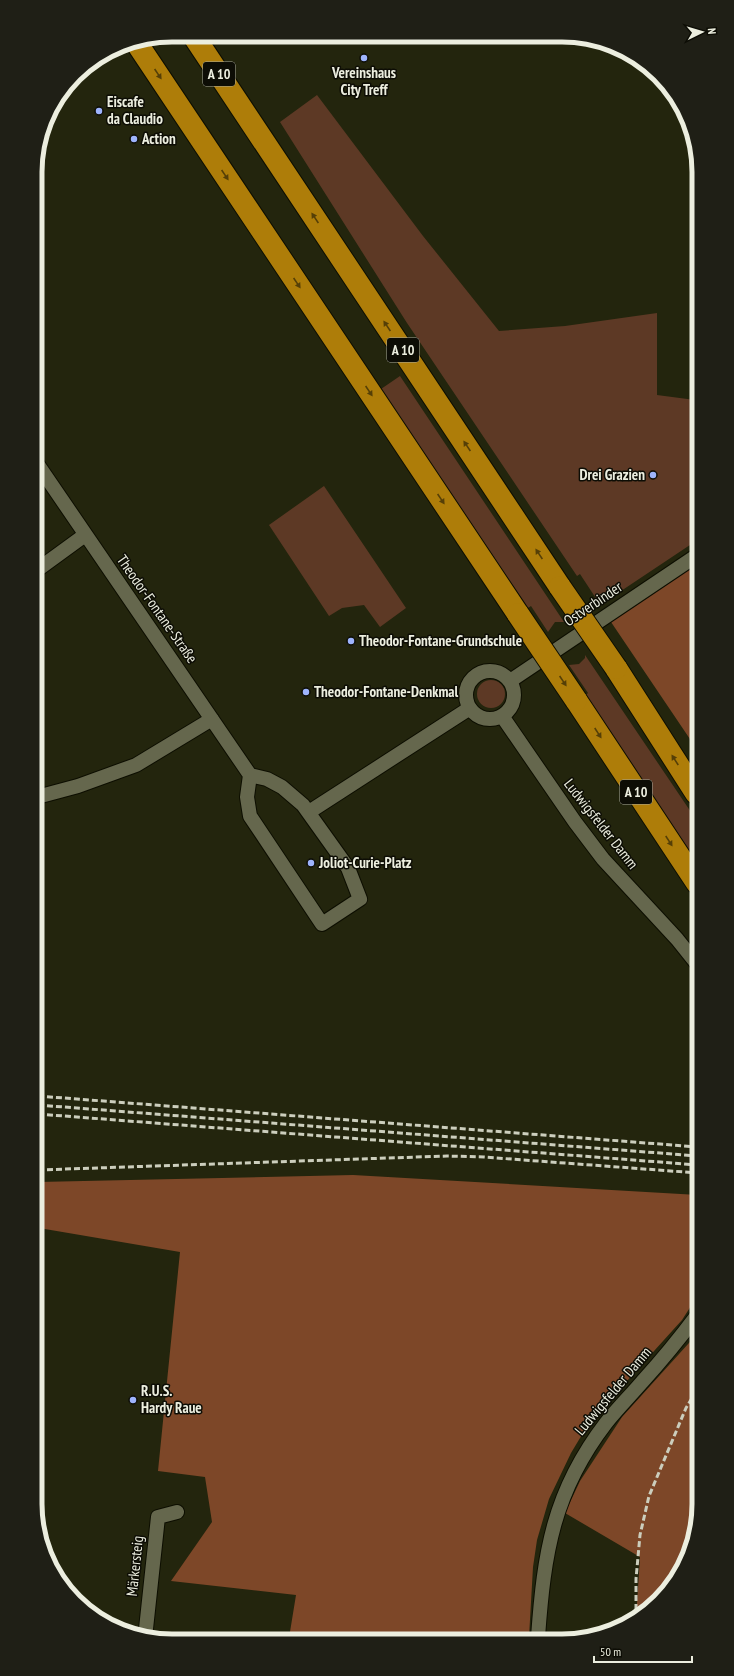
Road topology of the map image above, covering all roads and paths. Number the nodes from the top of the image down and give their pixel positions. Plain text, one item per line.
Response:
1 (198, 42) edge
2 (139, 46) edge
3 (42, 471) edge
4 (86, 535) junction
5 (692, 559) edge
6 (42, 566) edge
7 (510, 681) junction
8 (470, 708) junction
9 (502, 716) junction
10 (212, 718) junction
11 (250, 775) junction
12 (692, 787) edge
13 (42, 796) edge
14 (309, 812) junction
15 (692, 875) edge
16 (692, 957) edge
17 (692, 1323) edge
18 (177, 1512) dead end
19 (146, 1632) edge
20 (538, 1634) edge

12 -> 1 highway, A 10, bridge
2 -> 15 highway, A 10, bridge
3 - 4 street, Theodor-Fontane-Straße
4 - 6 street
4 - 10 street, Theodor-Fontane-Straße
5 - 7 street, Ostverbinder
7 - 8 street
7 - 9 street
8 - 9 street
8 - 14 street
9 - 16 street, Ludwigsfelder Damm
10 - 11 street, Theodor-Fontane-Straße
10 - 13 street
11 - 14 street
11 - 14 street
17 - 20 street, Ludwigsfelder Damm
18 - 19 street, Märkersteig

